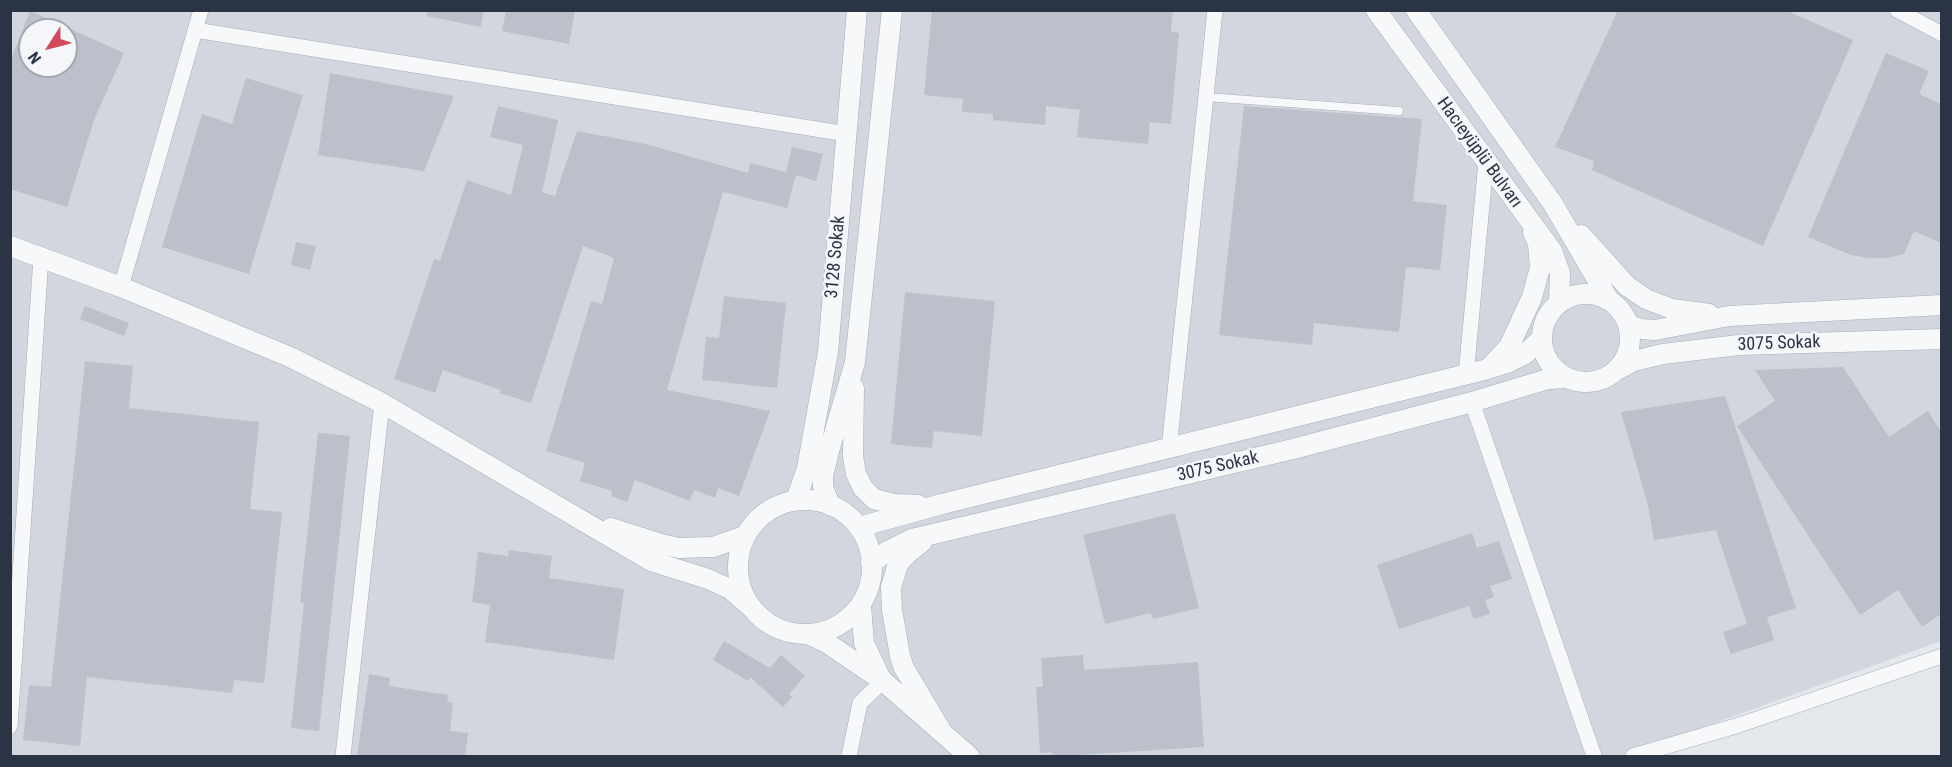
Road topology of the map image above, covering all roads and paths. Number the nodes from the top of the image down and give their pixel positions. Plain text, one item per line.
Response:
1 (201, 10) edge
2 (857, 10) edge
3 (892, 10) edge
4 (1215, 10) edge
5 (1376, 10) edge
6 (1416, 10) edge
7 (1898, 10) edge
8 (195, 30) junction
9 (1941, 34) edge
10 (1206, 97) junction
11 (1400, 111) dead end
12 (847, 134) junction
13 (878, 137) junction
14 (1486, 162) junction
15 (1553, 204) junction
16 (1524, 214) junction
17 (10, 246) edge
18 (41, 257) junction
19 (121, 287) junction
20 (1609, 300) junction
21 (1559, 303) junction
22 (1941, 305) edge
23 (1730, 316) junction
24 (1629, 325) junction
25 (1542, 338) junction
26 (1941, 339) edge
27 (855, 362) junction
28 (1619, 369) junction
29 (1475, 373) junction
30 (1568, 378) junction
31 (1472, 402) junction
32 (382, 403) junction
33 (1169, 449) junction
34 (796, 500) junction
35 (942, 504) junction
36 (830, 505) junction
37 (582, 520) junction
38 (860, 527) junction
39 (930, 535) junction
40 (745, 536) junction
41 (871, 563) junction
42 (861, 606) junction
43 (752, 608) junction
44 (810, 635) junction
45 (1941, 656) edge
46 (883, 681) junction
47 (10, 726) edge
48 (942, 732) junction
49 (343, 756) edge
50 (849, 756) edge
51 (969, 756) edge
52 (1594, 756) edge
53 (1633, 756) edge

1 - 8 street
2 - 12 street, 3128 Sokak
3 - 13 street, 3128 Sokak
4 - 10 street
5 - 14 street, Hacıeyüplü Bulvarı
6 - 15 street, Hacıeyüplü Bulvarı
7 - 9 street
8 - 12 street
8 - 19 street
10 - 11 lane
10 - 33 street
12 - 13 street
12 - 34 street, 3128 Sokak
13 - 27 street, 3128 Sokak
14 - 16 street, Hacıeyüplü Bulvarı
14 - 29 street
15 - 20 street, Hacıeyüplü Bulvarı
15 - 23 street
16 - 21 street, Hacıeyüplü Bulvarı
16 - 29 street
17 - 18 street
18 - 19 street
18 - 47 street
19 - 32 street
20 - 21 street
20 - 24 street
21 - 25 street
22 - 23 street, 3075 Sokak
23 - 24 street, 3075 Sokak
24 - 28 street
25 - 29 street, 3075 Sokak
25 - 30 street
26 - 28 street, 3075 Sokak
27 - 35 street, 3128 Sokak
27 - 36 street, 3128 Sokak
28 - 30 street
29 - 33 street, 3075 Sokak
30 - 31 street, 3075 Sokak
31 - 39 street, 3075 Sokak
31 - 52 street
32 - 37 street
32 - 49 street
33 - 35 street, 3075 Sokak
34 - 36 street
34 - 40 street
35 - 38 street, 3075 Sokak
36 - 38 street
37 - 40 street
37 - 43 street
38 - 41 street
39 - 41 street, 3075 Sokak
39 - 48 street
40 - 43 street
41 - 42 street
42 - 44 street
42 - 46 street
43 - 44 street
44 - 46 street
45 - 53 street
46 - 48 street
46 - 50 street
48 - 51 street

